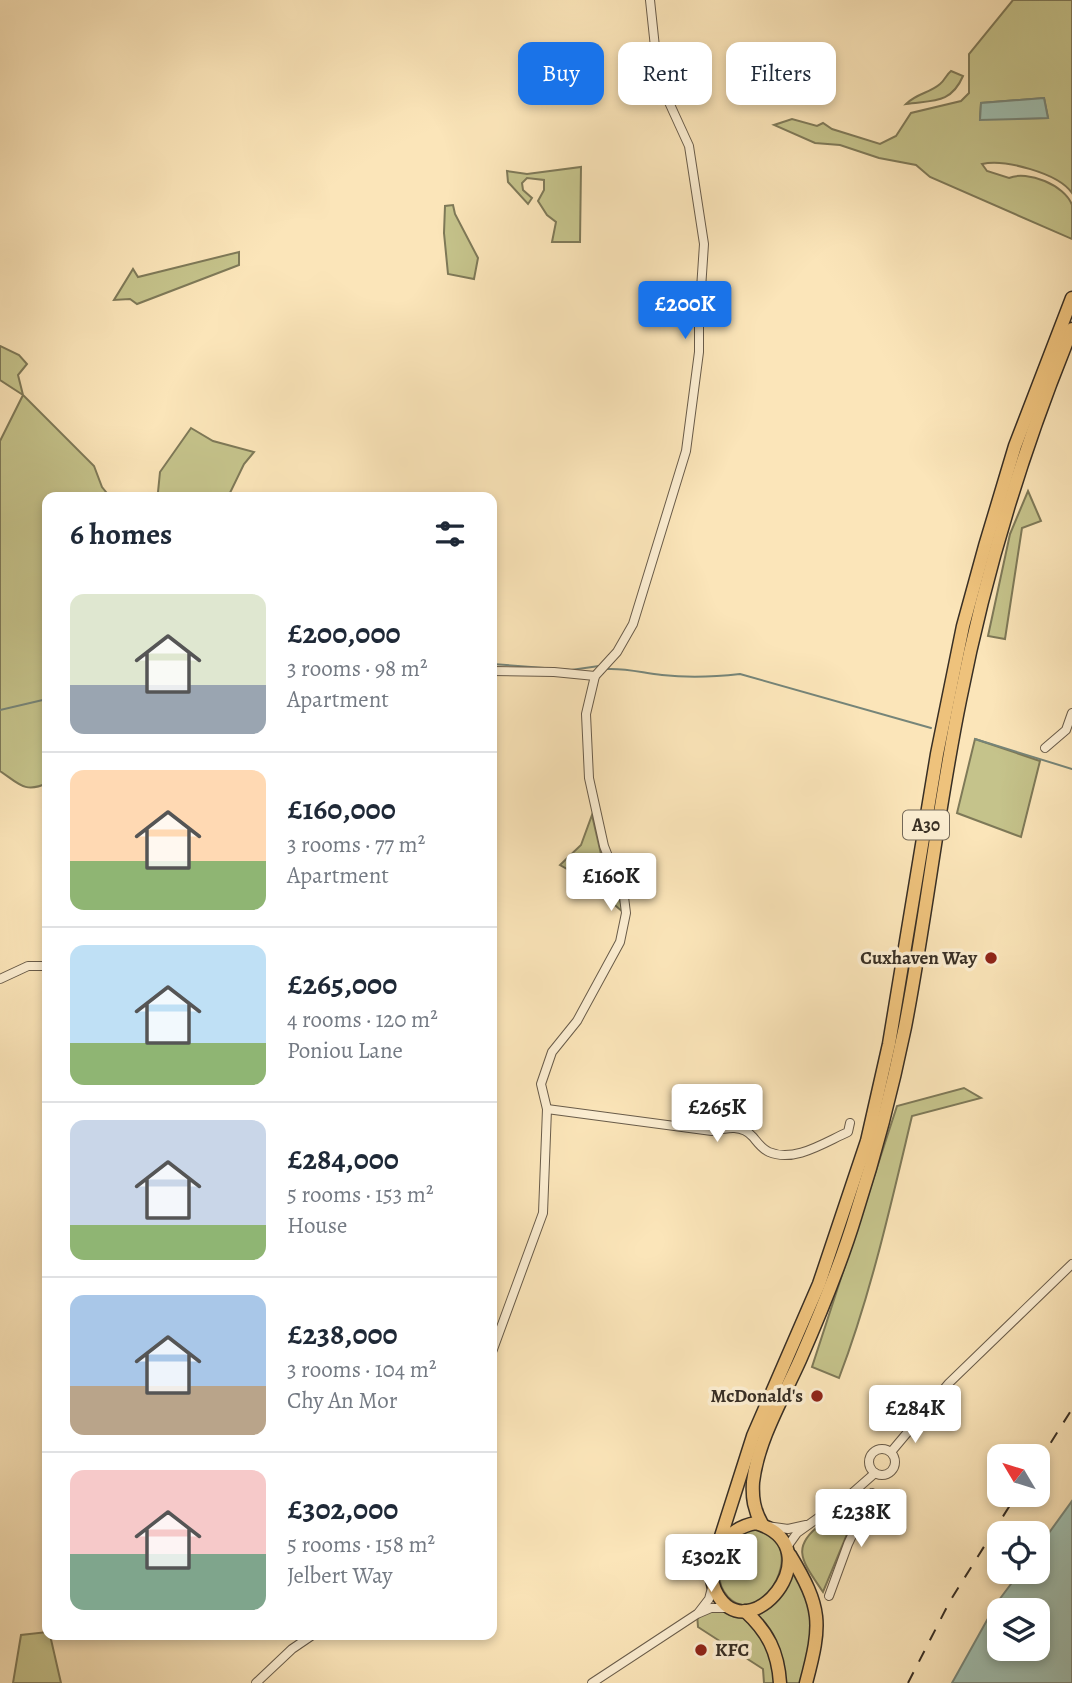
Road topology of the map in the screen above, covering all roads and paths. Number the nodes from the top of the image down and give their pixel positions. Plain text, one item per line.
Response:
1 (650, 0) edge
2 (1072, 298) edge
3 (1072, 329) edge
4 (497, 671) edge
5 (595, 676) junction
6 (1072, 713) edge
7 (1069, 731) edge
8 (1045, 748) dead end
9 (42, 966) edge
10 (0, 979) edge
11 (547, 1109) junction
12 (850, 1123) dead end
13 (1072, 1264) edge
14 (497, 1338) edge
15 (891, 1451) junction
16 (875, 1473) junction
17 (872, 1493) dead end
18 (829, 1510) junction
19 (808, 1524) junction
20 (764, 1525) junction
21 (854, 1531) junction
22 (788, 1551) junction
23 (716, 1552) junction
24 (713, 1582) junction
25 (829, 1596) dead end
26 (731, 1608) junction
27 (745, 1612) junction
28 (697, 1615) junction
29 (305, 1640) edge
30 (256, 1683) edge
31 (592, 1683) edge
32 (780, 1683) edge
33 (806, 1683) edge

1 - 5 street
2 - 23 highway, A30
3 - 20 highway, A30
4 - 5 street
5 - 11 street
6 - 7 street
7 - 8 street
9 - 10 street
11 - 12 street
11 - 14 street
13 - 15 street
15 - 16 street
15 - 16 street
16 - 18 street
17 - 21 street
18 - 19 street
18 - 21 street
19 - 20 street
19 - 22 street
20 - 22 highway
20 - 23 highway
21 - 25 street
22 - 27 highway
22 - 33 highway
23 - 24 highway
24 - 26 highway
24 - 28 street
26 - 27 highway
26 - 28 street
27 - 32 highway
28 - 31 street
29 - 30 street

